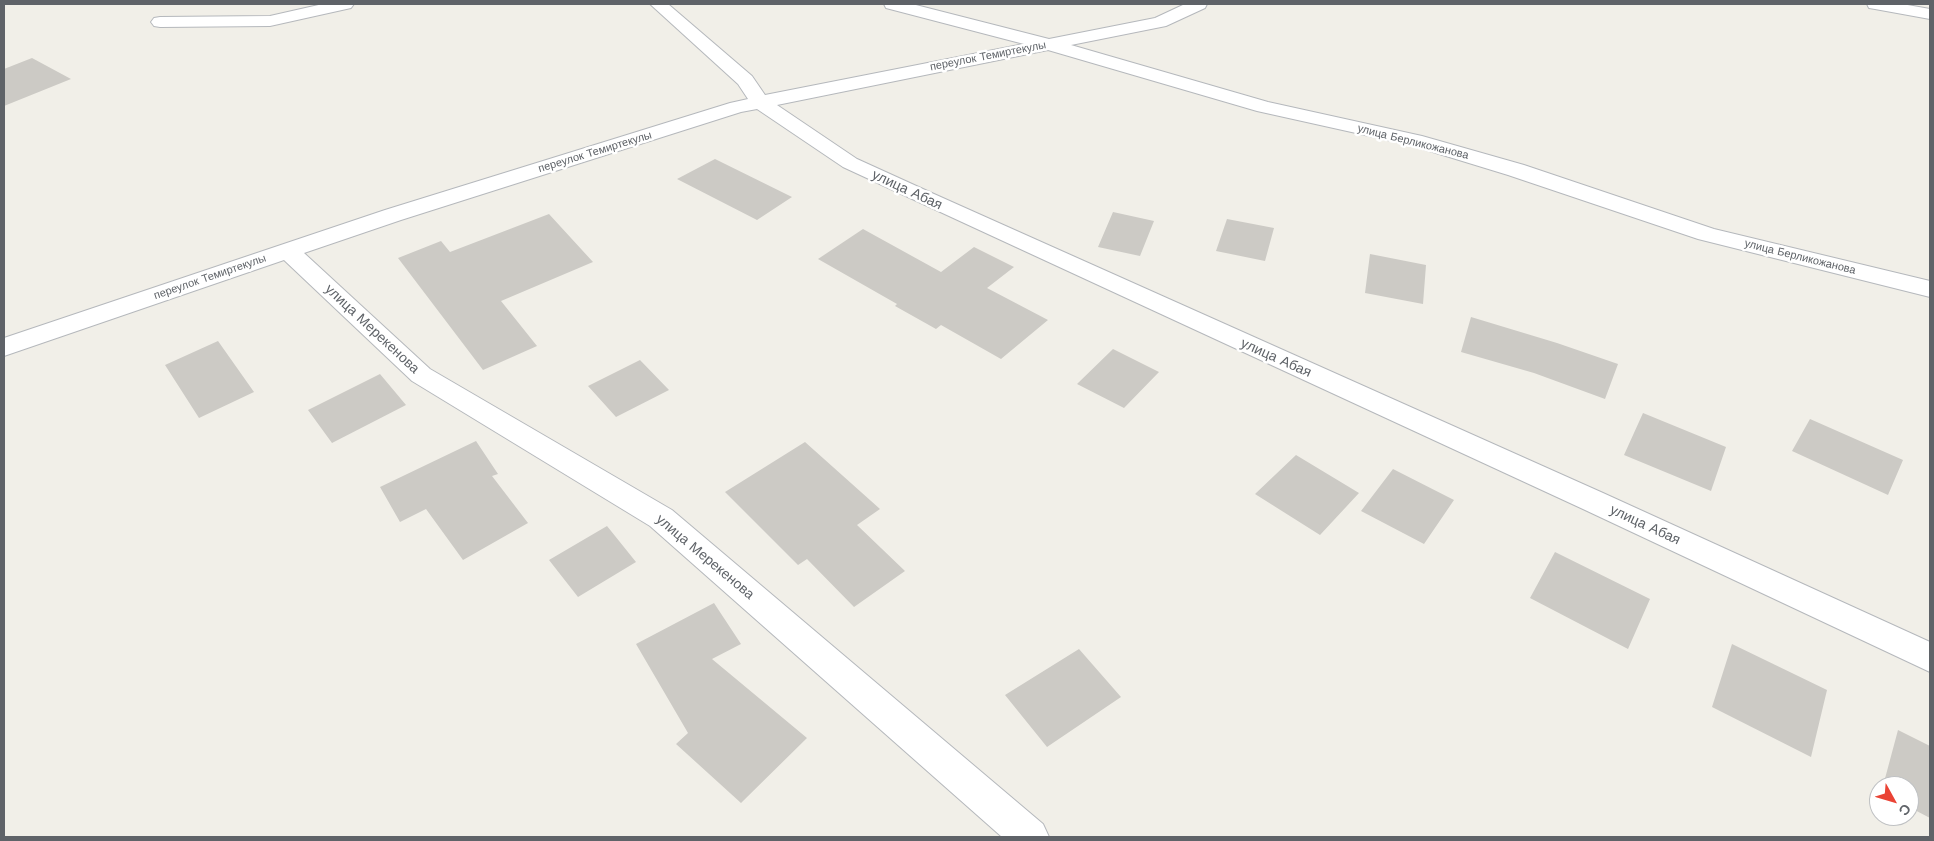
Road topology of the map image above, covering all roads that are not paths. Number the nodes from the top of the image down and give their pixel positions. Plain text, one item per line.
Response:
1 (344, 4) edge
2 (658, 4) edge
3 (892, 4) edge
4 (1199, 4) edge
5 (1875, 4) edge
6 (1930, 14) edge
7 (160, 22) dead end
8 (1047, 44) junction
9 (760, 102) junction
10 (288, 251) junction
11 (1930, 289) edge
12 (4, 347) edge
13 (1930, 658) edge
14 (1030, 837) edge

1 - 7 street
2 - 9 street, улица Абая
3 - 8 street, улица Берликожанова
4 - 8 street, переулок Темиртекулы
5 - 6 street
8 - 9 street, переулок Темиртекулы
8 - 11 street, улица Берликожанова
9 - 10 street, переулок Темиртекулы
9 - 13 street, улица Абая
10 - 12 street, переулок Темиртекулы
10 - 14 street, улица Мерекенова

